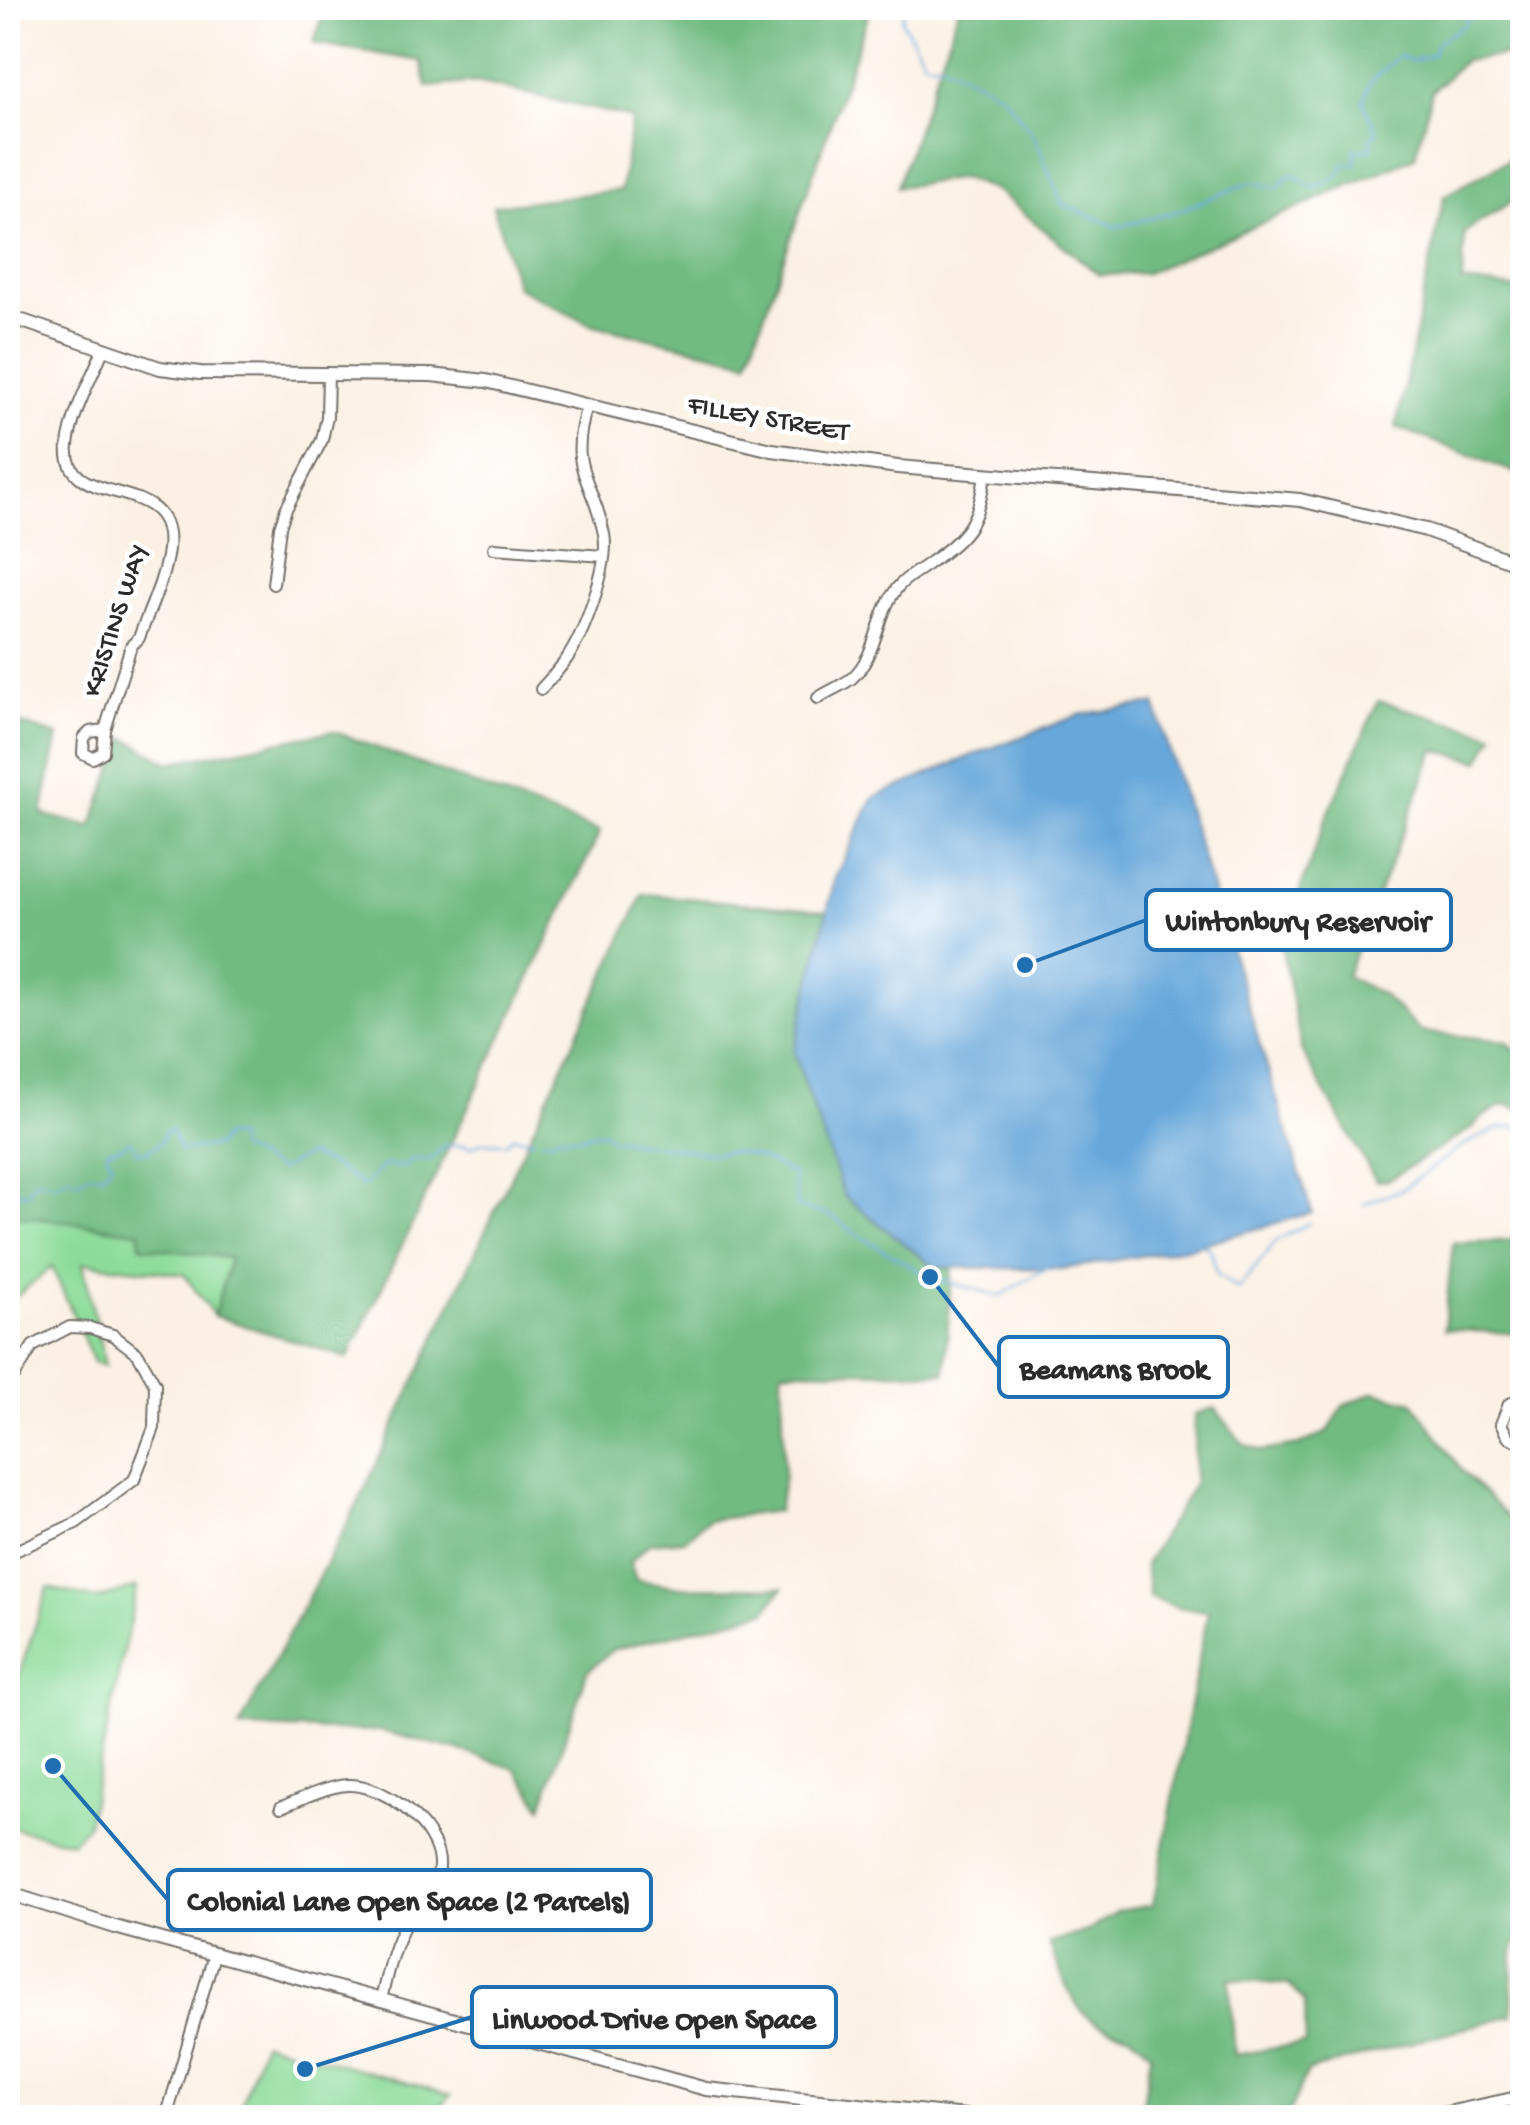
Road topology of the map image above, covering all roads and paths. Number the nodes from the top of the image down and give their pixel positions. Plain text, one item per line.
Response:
1 (8, 316) edge
2 (103, 350) junction
3 (328, 374) junction
4 (587, 406) junction
5 (984, 474) junction
6 (494, 548) dead end
7 (604, 556) junction
8 (1522, 565) edge
9 (274, 584) dead end
10 (541, 690) dead end
11 (818, 698) dead end
12 (105, 730) dead end
13 (8, 1386) edge
14 (1522, 1399) edge
15 (1522, 1442) edge
16 (8, 1529) edge
17 (10, 1553) edge
18 (281, 1807) dead end
19 (8, 1892) edge
20 (214, 1954) junction
21 (381, 2000) junction
22 (1522, 2097) edge
23 (858, 2111) edge
24 (166, 2118) edge
25 (985, 2118) edge
26 (1424, 2118) edge

1 - 2 street, FILLEY STREET
2 - 3 street, FILLEY STREET
2 - 12 street, KRISTINS WAY
3 - 4 street, FILLEY STREET
3 - 9 street
4 - 5 street, FILLEY STREET
4 - 7 street
5 - 8 street, FILLEY STREET
5 - 11 street
6 - 7 street
7 - 10 street
13 - 17 street
14 - 15 street
16 - 17 street
18 - 21 street
19 - 20 street
20 - 21 street
20 - 24 street
21 - 23 street
22 - 26 street
23 - 25 street

